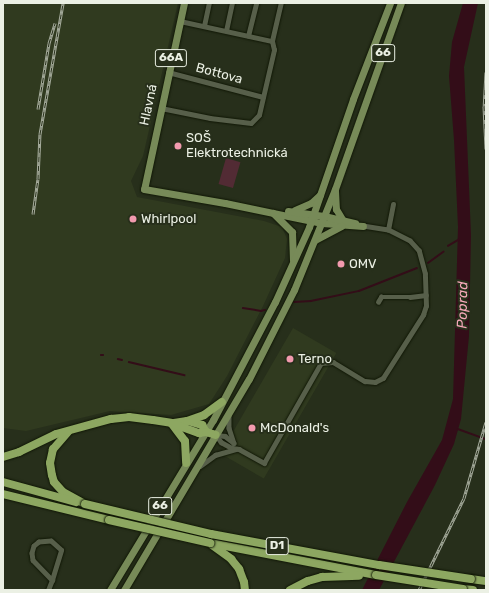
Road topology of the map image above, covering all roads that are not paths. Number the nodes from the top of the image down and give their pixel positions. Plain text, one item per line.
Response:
1 (184, 3) edge
2 (209, 3) edge
3 (232, 3) edge
4 (256, 3) edge
5 (281, 3) edge
6 (390, 3) edge
7 (400, 3) edge
8 (180, 21) junction
9 (204, 26) junction
10 (226, 31) junction
11 (248, 36) junction
12 (272, 42) junction
13 (168, 72) junction
14 (263, 97) junction
15 (161, 108) junction
16 (335, 189) junction
17 (321, 193) junction
18 (393, 204) dead end
19 (288, 211) junction
20 (273, 213) junction
21 (313, 218) junction
22 (323, 219) junction
23 (341, 222) junction
24 (363, 226) joint
25 (388, 230) junction
26 (315, 240) junction
27 (292, 266) junction
28 (426, 295) junction
29 (378, 302) dead end
30 (222, 402) junction
31 (230, 412) junction
32 (187, 421) junction
33 (172, 423) junction
34 (70, 430) junction
35 (206, 432) junction
36 (216, 435) junction
37 (234, 443) junction
38 (239, 449) junction
39 (3, 457) edge
40 (186, 463) junction
41 (196, 469) junction
42 (3, 482) edge
43 (3, 494) edge
44 (85, 504) junction
45 (210, 543) junction
46 (376, 575) junction
47 (52, 580) junction
48 (486, 581) edge
49 (48, 590) edge
50 (110, 590) edge
51 (124, 590) edge
52 (245, 590) edge
53 (290, 590) edge
54 (473, 590) edge

1 - 8 main road, Hlavná / 66A
2 - 9 street
3 - 10 street
4 - 11 street
5 - 12 street
6 - 17 main road, 66
7 - 16 main road, 66
8 - 9 street
8 - 13 main road, Hlavná / 66A
9 - 10 street
10 - 11 street
11 - 12 street
12 - 14 street
13 - 14 street, Bottova
13 - 15 main road, Hlavná / 66A
14 - 15 street
15 - 20 main road, Hlavná / 66A
16 - 22 main road, 66
16 - 23 main road
17 - 19 main road
17 - 21 main road, 66
18 - 25 street
19 - 20 main road
19 - 21 main road
20 - 21 main road
20 - 27 main road
21 - 22 main road
21 - 27 main road, 66
22 - 23 main road
22 - 26 main road, 66
23 - 24 main road
23 - 26 main road
24 - 25 street
25 - 28 street
26 - 31 main road, 66
27 - 30 main road, 66
28 - 29 street
28 - 38 street
30 - 32 highway
30 - 35 main road, 66
31 - 36 main road, 66
31 - 37 street
32 - 33 highway
32 - 35 highway
33 - 34 highway
33 - 35 highway
33 - 40 highway
34 - 39 highway
34 - 44 highway
35 - 36 highway
35 - 40 main road, 66
36 - 37 street
36 - 38 street
36 - 41 main road, 66
37 - 38 street
38 - 41 street
40 - 50 main road, 66
41 - 51 main road, 66
42 - 44 highway, D1
43 - 45 highway, D1, bridge
44 - 48 highway, D1, bridge
45 - 46 highway, D1
45 - 52 highway
46 - 53 highway
46 - 54 highway, D1, bridge
47 - 47 street
47 - 49 street

